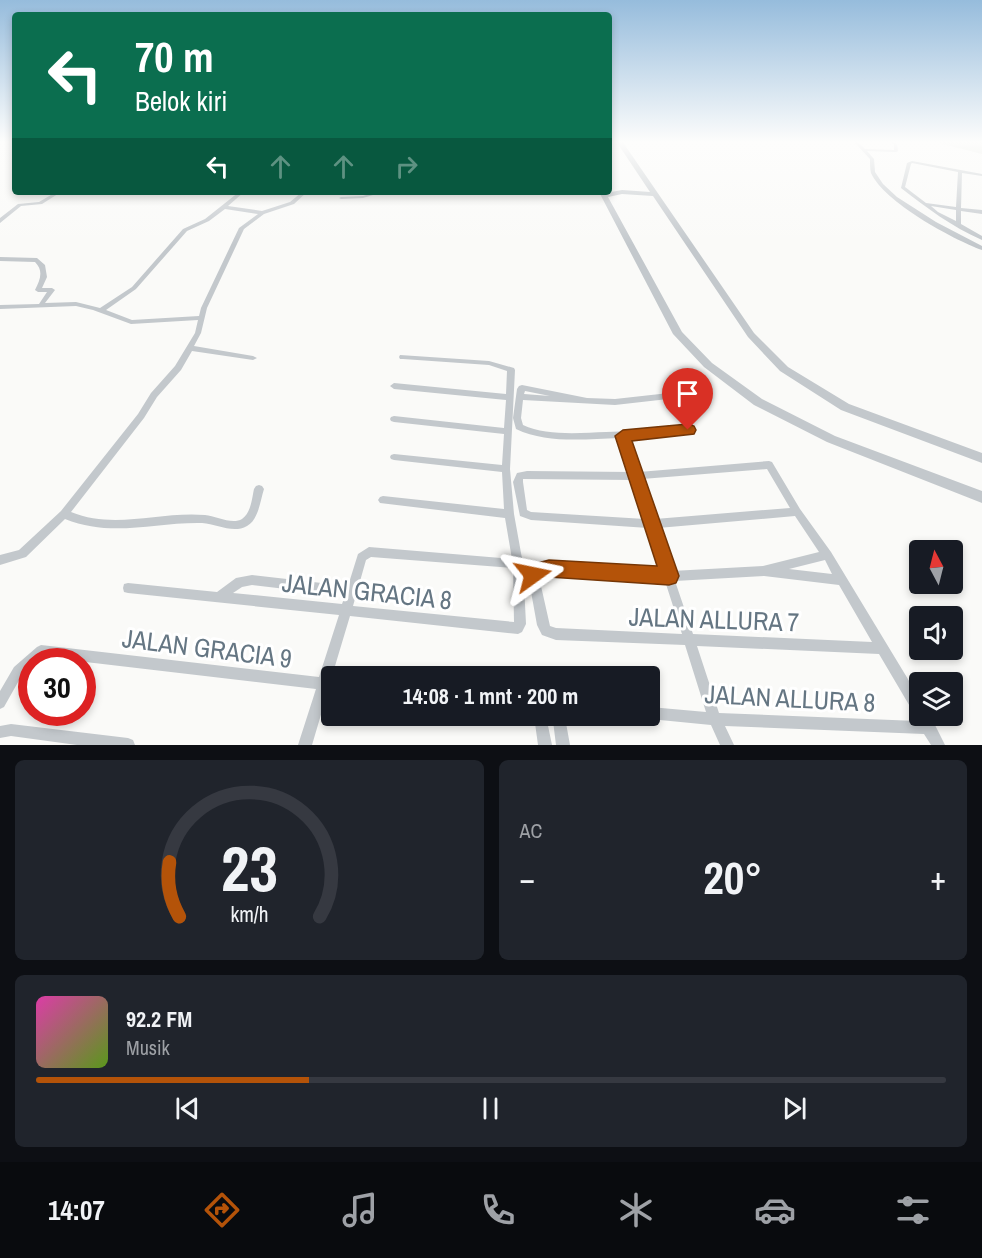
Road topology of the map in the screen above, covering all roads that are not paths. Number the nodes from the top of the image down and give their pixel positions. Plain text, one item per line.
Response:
1 (643, 176) edge
2 (874, 176) edge
3 (907, 176) edge
4 (960, 176) edge
5 (612, 193) edge
6 (655, 194) junction
7 (54, 195) edge
8 (238, 195) edge
9 (301, 195) edge
10 (370, 195) edge
11 (604, 195) edge
12 (341, 198) dead end
13 (921, 203) junction
14 (224, 207) junction
15 (958, 209) junction
16 (982, 212) edge
17 (262, 213) junction
18 (0, 222) edge
19 (958, 226) junction
20 (982, 238) edge
21 (982, 248) edge
22 (0, 259) edge
23 (40, 306) junction
24 (0, 307) edge
25 (100, 310) junction
26 (201, 318) junction
27 (190, 348) junction
28 (403, 357) dead end
29 (254, 358) dead end
30 (394, 386) dead end
31 (508, 397) junction
32 (394, 419) dead end
33 (506, 431) junction
34 (623, 436) junction
35 (394, 457) dead end
36 (982, 458) edge
37 (506, 469) junction
38 (637, 476) junction
39 (259, 489) dead end
40 (982, 497) edge
41 (383, 500) dead end
42 (797, 513) junction
43 (64, 514) junction
44 (509, 514) junction
45 (651, 524) junction
46 (827, 555) junction
47 (0, 560) edge
48 (518, 564) junction
49 (763, 572) junction
50 (669, 576) junction
51 (842, 580) junction
52 (128, 588) dead end
53 (351, 592) junction
54 (218, 598) junction
55 (345, 611) junction
56 (689, 642) junction
57 (881, 648) junction
58 (332, 666) edge
59 (321, 684) edge
60 (909, 695) edge
61 (321, 701) edge
62 (0, 703) edge
63 (660, 714) edge
64 (715, 719) junction
65 (542, 726) edge
66 (560, 726) edge
67 (928, 728) joint
68 (5, 731) edge
69 (128, 745) edge
70 (304, 745) edge
71 (545, 745) edge
72 (564, 745) edge
73 (727, 745) edge
74 (938, 745) edge

1 - 6 street
2 - 21 street
3 - 13 street
4 - 15 street
5 - 6 street
6 - 36 street
7 - 18 street
8 - 14 street
9 - 17 street
10 - 12 street
11 - 40 street
13 - 15 street
13 - 19 street
14 - 17 street
14 - 25 street
15 - 16 street
15 - 19 street
17 - 26 street
19 - 20 street
22 - 23 street
23 - 24 street
23 - 25 street
25 - 26 street
26 - 27 street
27 - 29 street
27 - 43 street
28 - 31 street
30 - 31 street
31 - 33 street
32 - 33 street
33 - 37 street
34 - 34 street
34 - 38 street
35 - 37 street
37 - 44 street
38 - 42 street
38 - 45 street
38 - 45 street
39 - 43 street
41 - 44 street
42 - 45 street
42 - 46 street
43 - 47 street
44 - 48 street
45 - 50 street
46 - 49 street
46 - 51 street
48 - 53 street
48 - 55 street, JALAN GRACIA 8
49 - 50 street
49 - 51 street
50 - 56 street
50 - 56 street, JALAN ALLURA 7
51 - 57 street
52 - 54 street, JALAN GRACIA 8
53 - 54 street, JALAN GRACIA 8
53 - 55 street
54 - 55 street, JALAN GRACIA 8
55 - 58 street
56 - 57 street, JALAN ALLURA 7
56 - 64 street
57 - 60 street
59 - 62 street, JALAN GRACIA 9
61 - 70 street
63 - 64 street, JALAN ALLURA 8
64 - 67 street, JALAN ALLURA 8
64 - 73 street
65 - 71 street
66 - 72 street
67 - 74 street
68 - 69 street

